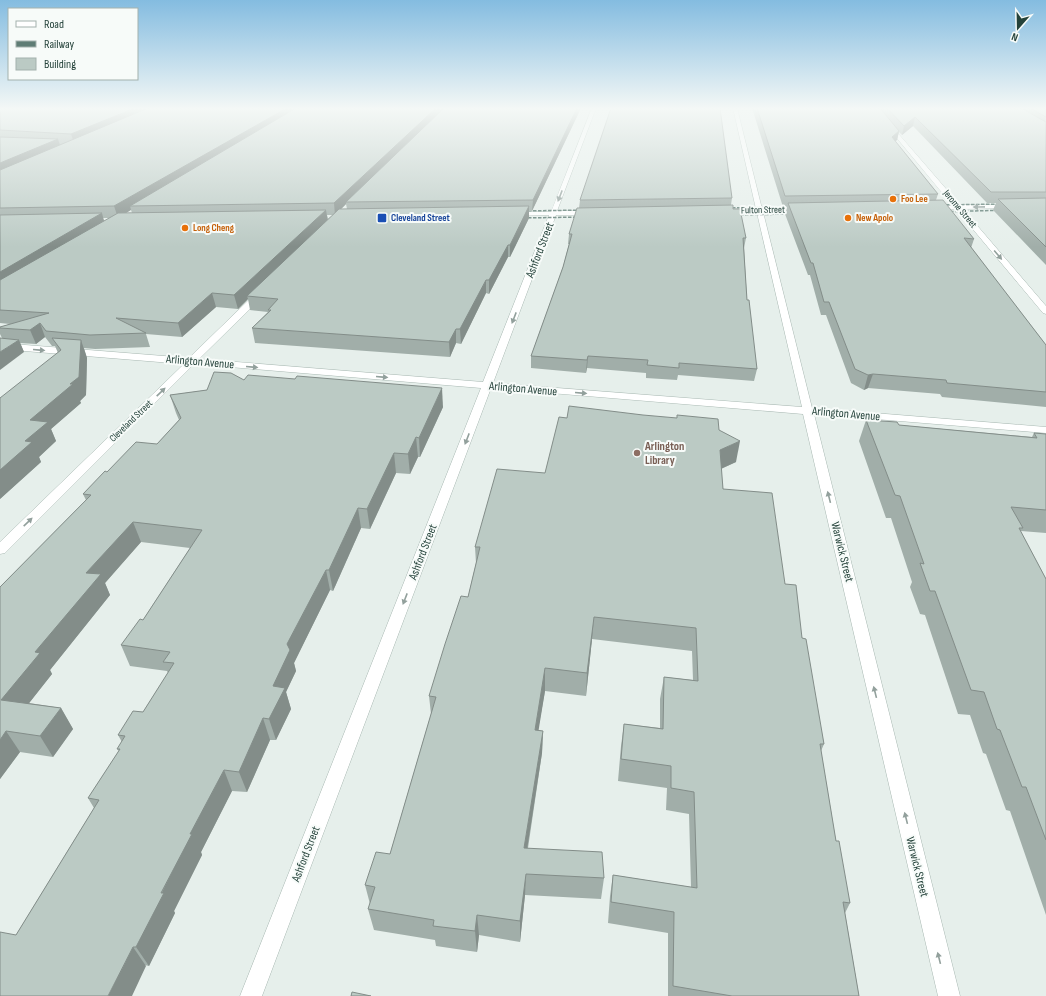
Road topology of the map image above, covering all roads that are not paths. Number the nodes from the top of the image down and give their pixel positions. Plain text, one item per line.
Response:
1 (576, 154) edge
2 (746, 154) edge
3 (913, 154) edge
4 (1022, 206) edge
5 (958, 207) junction
6 (927, 208) edge
7 (809, 209) edge
8 (760, 210) junction
9 (719, 211) edge
10 (554, 213) junction
11 (601, 213) edge
12 (506, 214) edge
13 (266, 289) edge
14 (1046, 311) edge
15 (0, 346) edge
16 (192, 362) junction
17 (487, 386) junction
18 (808, 411) junction
19 (1046, 430) edge
20 (0, 550) edge
21 (251, 996) edge
22 (948, 996) edge

1 -> 10 street, Ashford Street
2 - 8 street, Warwick Street
3 - 5 street, Jerome Street
4 -> 5 street
5 - 6 street
5 -> 14 street, Jerome Street
7 - 8 street, Fulton Street
8 - 9 street, Fulton Street
8 - 18 street, Warwick Street
10 - 11 street
10 - 12 street
10 -> 17 street, Ashford Street
13 - 16 street, Cleveland Street
15 -> 16 street, Arlington Avenue
16 -> 17 street, Arlington Avenue
20 -> 16 street, Cleveland Street
17 -> 18 street, Arlington Avenue
17 -> 21 street, Ashford Street
18 - 19 street, Arlington Avenue
22 -> 18 street, Warwick Street

